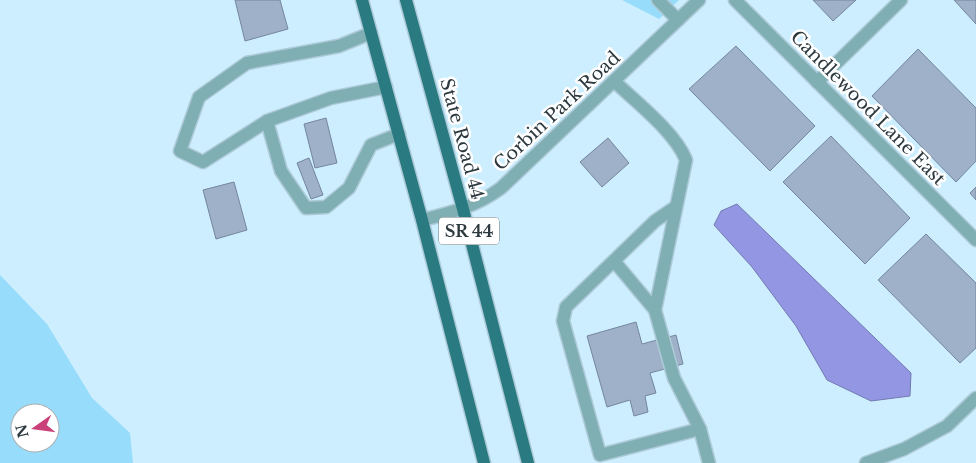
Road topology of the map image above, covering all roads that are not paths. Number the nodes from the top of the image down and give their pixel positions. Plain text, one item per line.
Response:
1 (362, 0) edge
2 (406, 0) edge
3 (658, 0) edge
4 (699, 0) edge
5 (735, 0) edge
6 (901, 0) edge
7 (678, 20) junction
8 (371, 33) junction
9 (614, 81) junction
10 (817, 82) junction
11 (386, 87) junction
12 (267, 121) junction
13 (399, 134) junction
14 (674, 208) junction
15 (463, 209) junction
16 (422, 220) junction
17 (976, 240) edge
18 (614, 260) junction
19 (655, 310) junction
20 (976, 398) edge
21 (700, 429) junction
22 (484, 463) edge
23 (528, 463) edge
24 (709, 463) edge
25 (867, 463) edge

1 - 8 main road, SR 44
2 - 15 main road, State Road 44 / SR 44
3 - 7 street
4 - 7 street, Corbin Park Road
5 - 10 street, Candlewood Lane East
6 - 10 street
7 - 9 street, Corbin Park Road
8 - 11 main road, SR 44
8 - 12 street
9 - 14 street
9 - 15 street, Corbin Park Road
10 - 17 street, Candlewood Lane East
11 - 12 street
11 - 13 main road, SR 44
12 - 13 street
13 - 16 main road, SR 44
14 - 18 street
14 - 19 street
15 - 16 street, Corbin Park Road
15 - 23 main road, State Road 44 / SR 44
16 - 22 main road, SR 44
18 - 19 street
18 - 21 street
19 - 21 street
20 - 25 street
21 - 24 street

